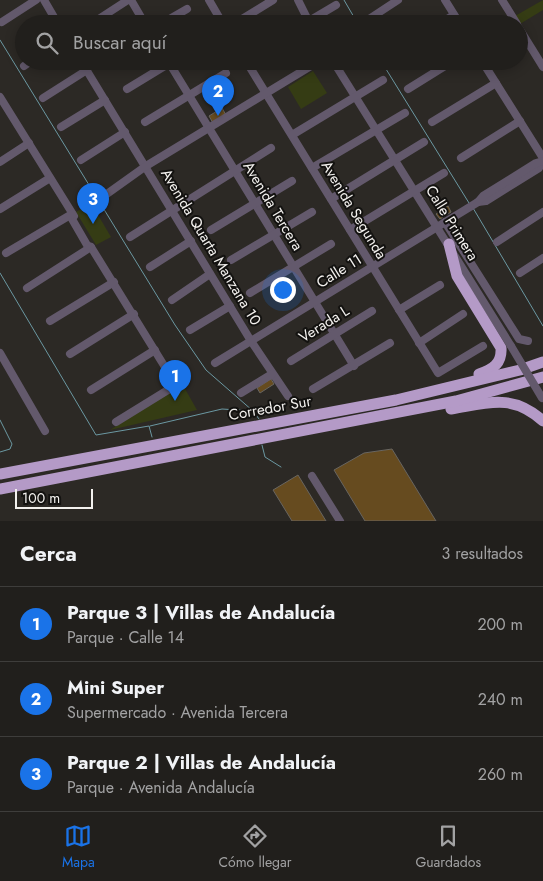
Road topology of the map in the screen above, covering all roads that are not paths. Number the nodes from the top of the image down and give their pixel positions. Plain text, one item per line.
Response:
1 (36, 0) edge
2 (44, 0) edge
3 (130, 0) edge
4 (209, 0) edge
5 (273, 0) edge
6 (298, 0) edge
7 (398, 0) edge
8 (445, 0) edge
9 (502, 0) edge
10 (336, 5) dead end
11 (187, 9) dead end
12 (53, 15) edge
13 (106, 15) edge
14 (139, 15) edge
15 (177, 15) edge
16 (218, 15) edge
17 (249, 15) edge
18 (305, 15) edge
19 (320, 15) edge
20 (375, 15) edge
21 (454, 15) edge
22 (510, 15) edge
23 (2, 22) dead end
24 (528, 44) edge
25 (543, 67) edge
26 (87, 70) joint
27 (158, 70) edge
28 (174, 70) edge
29 (252, 70) edge
30 (303, 70) edge
31 (338, 70) edge
32 (439, 70) edge
33 (488, 70) edge
34 (226, 73) dead end
35 (383, 80) dead end
36 (496, 83) junction
37 (408, 89) dead end
38 (127, 90) dead end
39 (266, 93) junction
40 (189, 96) junction
41 (0, 97) edge
42 (43, 98) dead end
43 (355, 98) junction
44 (105, 100) junction
45 (3, 110) edge
46 (405, 113) dead end
47 (520, 121) junction
48 (145, 122) dead end
49 (432, 122) dead end
50 (61, 127) dead end
51 (210, 129) junction
52 (374, 129) junction
53 (125, 132) junction
54 (292, 135) junction
55 (424, 142) dead end
56 (29, 143) junction
57 (272, 148) dead end
58 (461, 158) dead end
59 (80, 160) dead end
60 (543, 160) edge
61 (394, 161) junction
62 (0, 162) edge
63 (146, 166) junction
64 (312, 168) junction
65 (235, 170) junction
66 (444, 174) dead end
67 (50, 178) junction
68 (292, 181) dead end
69 (415, 190) junction
70 (104, 196) dead end
71 (331, 199) junction
72 (255, 203) junction
73 (0, 209) edge
74 (172, 209) junction
75 (312, 212) dead end
76 (543, 212) edge
77 (72, 214) junction
78 (442, 224) junction
79 (211, 230) dead end
80 (350, 230) junction
81 (274, 235) junction
82 (130, 238) dead end
83 (191, 241) junction
84 (497, 242) dead end
85 (331, 244) dead end
86 (449, 244) junction
87 (92, 248) junction
88 (6, 253) dead end
89 (543, 258) edge
90 (231, 260) dead end
91 (150, 267) dead end
92 (294, 267) junction
93 (372, 267) junction
94 (520, 273) dead end
95 (210, 274) junction
96 (114, 282) junction
97 (440, 285) dead end
98 (27, 288) dead end
99 (250, 293) dead end
100 (172, 300) dead end
101 (315, 302) junction
102 (230, 306) junction
103 (399, 310) junction
104 (372, 311) dead end
105 (134, 314) junction
106 (463, 314) dead end
107 (50, 321) dead end
108 (190, 330) dead end
109 (334, 334) junction
110 (528, 341) dead end
111 (251, 342) junction
112 (390, 343) dead end
113 (419, 343) junction
114 (483, 346) dead end
115 (155, 350) junction
116 (0, 353) edge
117 (70, 354) dead end
118 (291, 361) dead end
119 (543, 362) edge
120 (216, 364) dead end
121 (354, 366) junction
122 (272, 374) junction
123 (543, 377) edge
124 (312, 389) dead end
125 (91, 390) dead end
126 (240, 392) dead end
127 (288, 396) dead end
128 (543, 396) edge
129 (396, 400) junction
130 (456, 401) junction
131 (543, 421) edge
132 (116, 422) dead end
133 (345, 423) junction
134 (46, 431) dead end
135 (0, 474) edge
136 (312, 476) dead end
137 (0, 489) edge
138 (340, 521) edge

1 - 23 street
2 - 12 street
3 - 13 street
3 - 14 street
4 - 16 street
5 - 17 street
6 - 18 street
7 - 20 street
8 - 21 street
9 - 22 street
10 - 19 street
11 - 15 street
24 - 25 street
26 - 42 street
26 - 44 street, Avenida Quarta Manzana 10
27 - 38 street
28 - 40 street, Avenida Tercera
29 - 39 street, Avenida Segunda
30 - 39 street
31 - 43 street, Calle Primera
32 - 37 street
33 - 36 street
34 - 40 street
35 - 43 street
36 - 47 street
36 - 49 street
39 - 51 street
39 - 54 street, Avenida Segunda
40 - 48 street
40 - 51 street, Avenida Tercera
41 - 45 street
43 - 52 street, Calle Primera
43 - 54 street
44 - 50 street
44 - 53 street, Avenida Quarta Manzana 10
45 - 56 street
46 - 52 street
47 - 58 street
47 - 60 street
51 - 63 street
51 - 65 street, Avenida Tercera
52 - 61 street, Calle Primera
52 - 64 street
53 - 59 street
53 - 63 street, Avenida Quarta Manzana 10
54 - 64 street, Avenida Segunda
55 - 61 street
56 - 62 street
56 - 67 street
57 - 65 street
60 - 78 street, Calle 11
61 - 69 street, Calle Primera
61 - 71 street
63 - 70 street
63 - 74 street, Avenida Quarta Manzana 10
64 - 71 street, Avenida Segunda
65 - 72 street, Avenida Tercera
65 - 74 street
66 - 69 street
67 - 73 street
67 - 77 street
68 - 72 street
69 - 78 street, Calle Primera
69 - 80 street
71 - 80 street, Avenida Segunda
72 - 79 street
72 - 81 street, Avenida Tercera
74 - 82 street
74 - 83 street, Avenida Quarta Manzana 10
75 - 81 street
76 - 84 street
77 - 87 street
77 - 88 street
78 - 86 street, Calle Primera
78 - 93 street, Calle 11
78 - 110 street, Calle Primera
80 - 93 street, Avenida Segunda
81 - 90 street
81 - 92 street, Avenida Tercera
83 - 91 street
83 - 95 street, Avenida Quarta Manzana 10
85 - 92 street
86 - 128 street, Calle Primera, bridge
86 - 129 highway
87 - 96 street
87 - 98 street
89 - 94 street
92 - 99 street
92 - 101 street, Avenida Tercera
93 - 101 street, Calle 11
93 - 103 street, Avenida Segunda
95 - 100 street
95 - 102 street, Avenida Quarta Manzana 10
96 - 105 street
96 - 107 street
97 - 103 street
101 - 109 street, Avenida Tercera
101 - 111 street, Calle 11
102 - 108 street
102 - 111 street, Avenida Quarta Manzana 10
103 - 113 street, Avenida Segunda
104 - 109 street, Verada L
105 - 115 street
105 - 117 street
106 - 113 street
109 - 118 street, Verada L
109 - 121 street, Avenida Tercera
111 - 120 street, Calle 11
111 - 122 street, Avenida Quarta Manzana 10
112 - 121 street
113 - 114 street, Avenida Segunda
115 - 125 street
115 - 132 street
116 - 134 street
119 - 129 highway, Corredor Sur
121 - 124 street
122 - 126 street
122 - 127 street, Avenida Quarta Manzana 10
123 - 130 highway, Corredor Sur
128 - 130 highway
129 - 135 highway, Corredor Sur
130 - 133 highway, Corredor Sur
131 - 133 highway
133 - 137 highway, Corredor Sur
136 - 138 street

